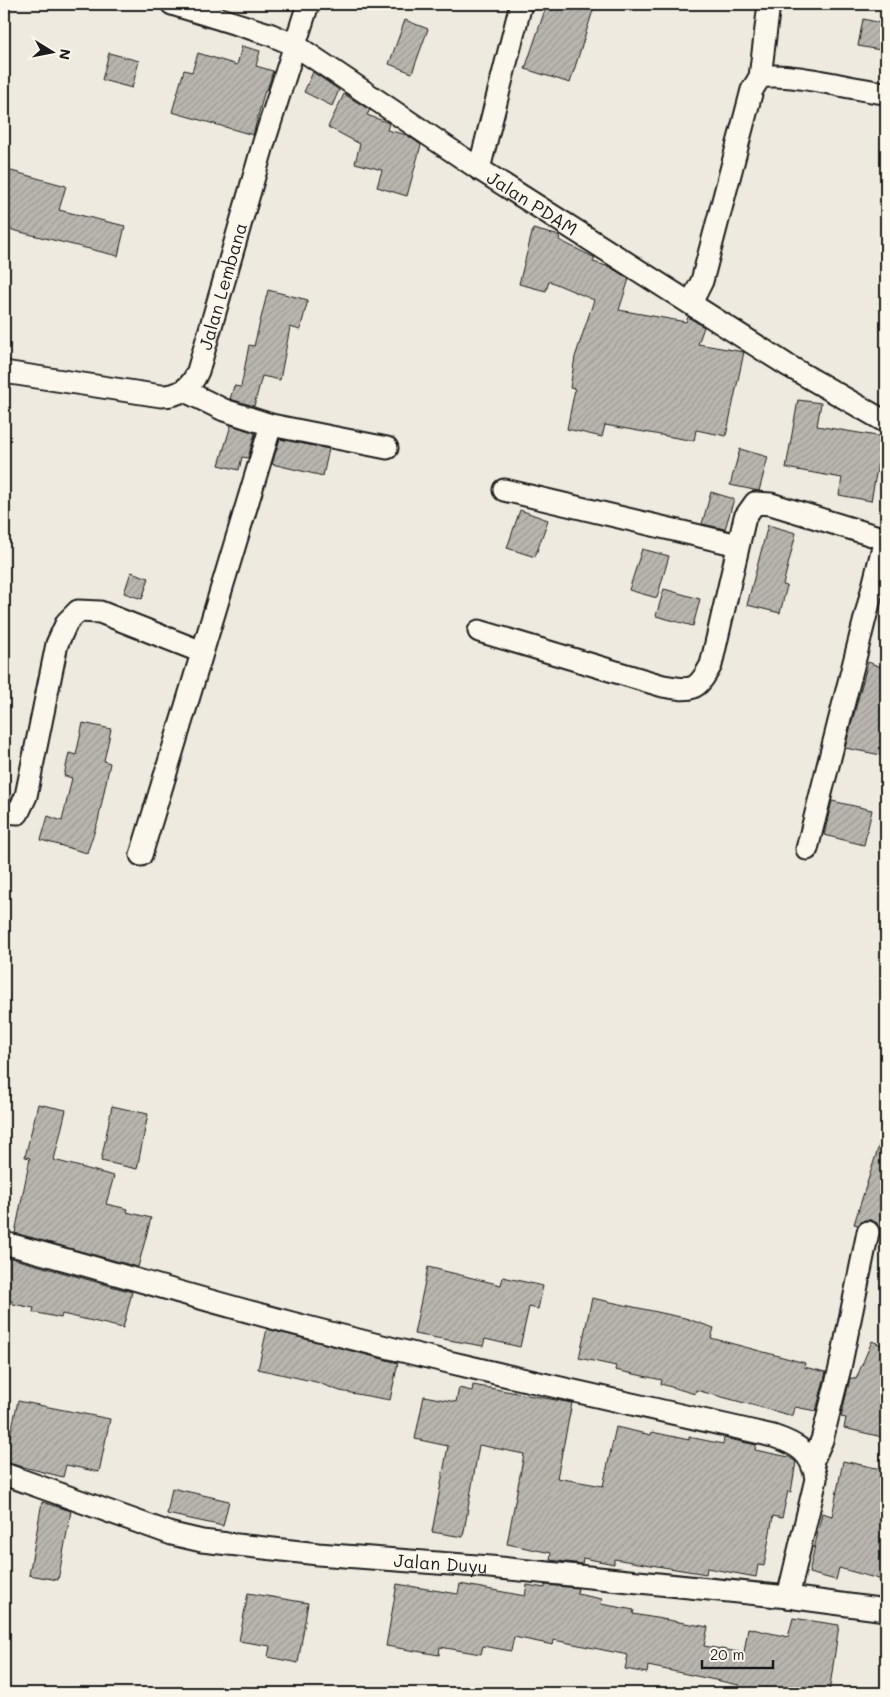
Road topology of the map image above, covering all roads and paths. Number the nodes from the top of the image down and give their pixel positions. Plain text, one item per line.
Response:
1 (172, 4) edge
2 (308, 4) edge
3 (521, 4) edge
4 (769, 4) edge
5 (295, 45) junction
6 (760, 76) junction
7 (886, 93) edge
8 (479, 169) junction
9 (690, 303) junction
10 (4, 372) edge
11 (185, 390) junction
12 (886, 422) edge
13 (271, 424) junction
14 (387, 448) dead end
15 (504, 490) dead end
16 (886, 537) edge
17 (738, 545) junction
18 (480, 631) dead end
19 (202, 652) junction
20 (4, 812) edge
21 (807, 849) dead end
22 (141, 855) dead end
23 (868, 1232) dead end
24 (4, 1243) edge
25 (812, 1462) junction
26 (4, 1474) edge
27 (788, 1597) junction
28 (886, 1610) edge

1 - 5 street, Jalan PDAM
2 - 5 street, Jalan Lembana
3 - 8 street
4 - 6 street
5 - 8 street, Jalan PDAM
5 - 11 street, Jalan Lembana
6 - 7 street
6 - 9 street
8 - 9 street, Jalan PDAM
9 - 12 street, Jalan PDAM
10 - 11 street
11 - 13 street
13 - 14 street
13 - 19 street
15 - 17 street
16 - 17 street
16 - 21 street
17 - 18 street
19 - 20 street
19 - 22 street
23 - 25 street
24 - 25 street
25 - 27 street
26 - 27 street, Jalan Duyu
27 - 28 street, Jalan Duyu

